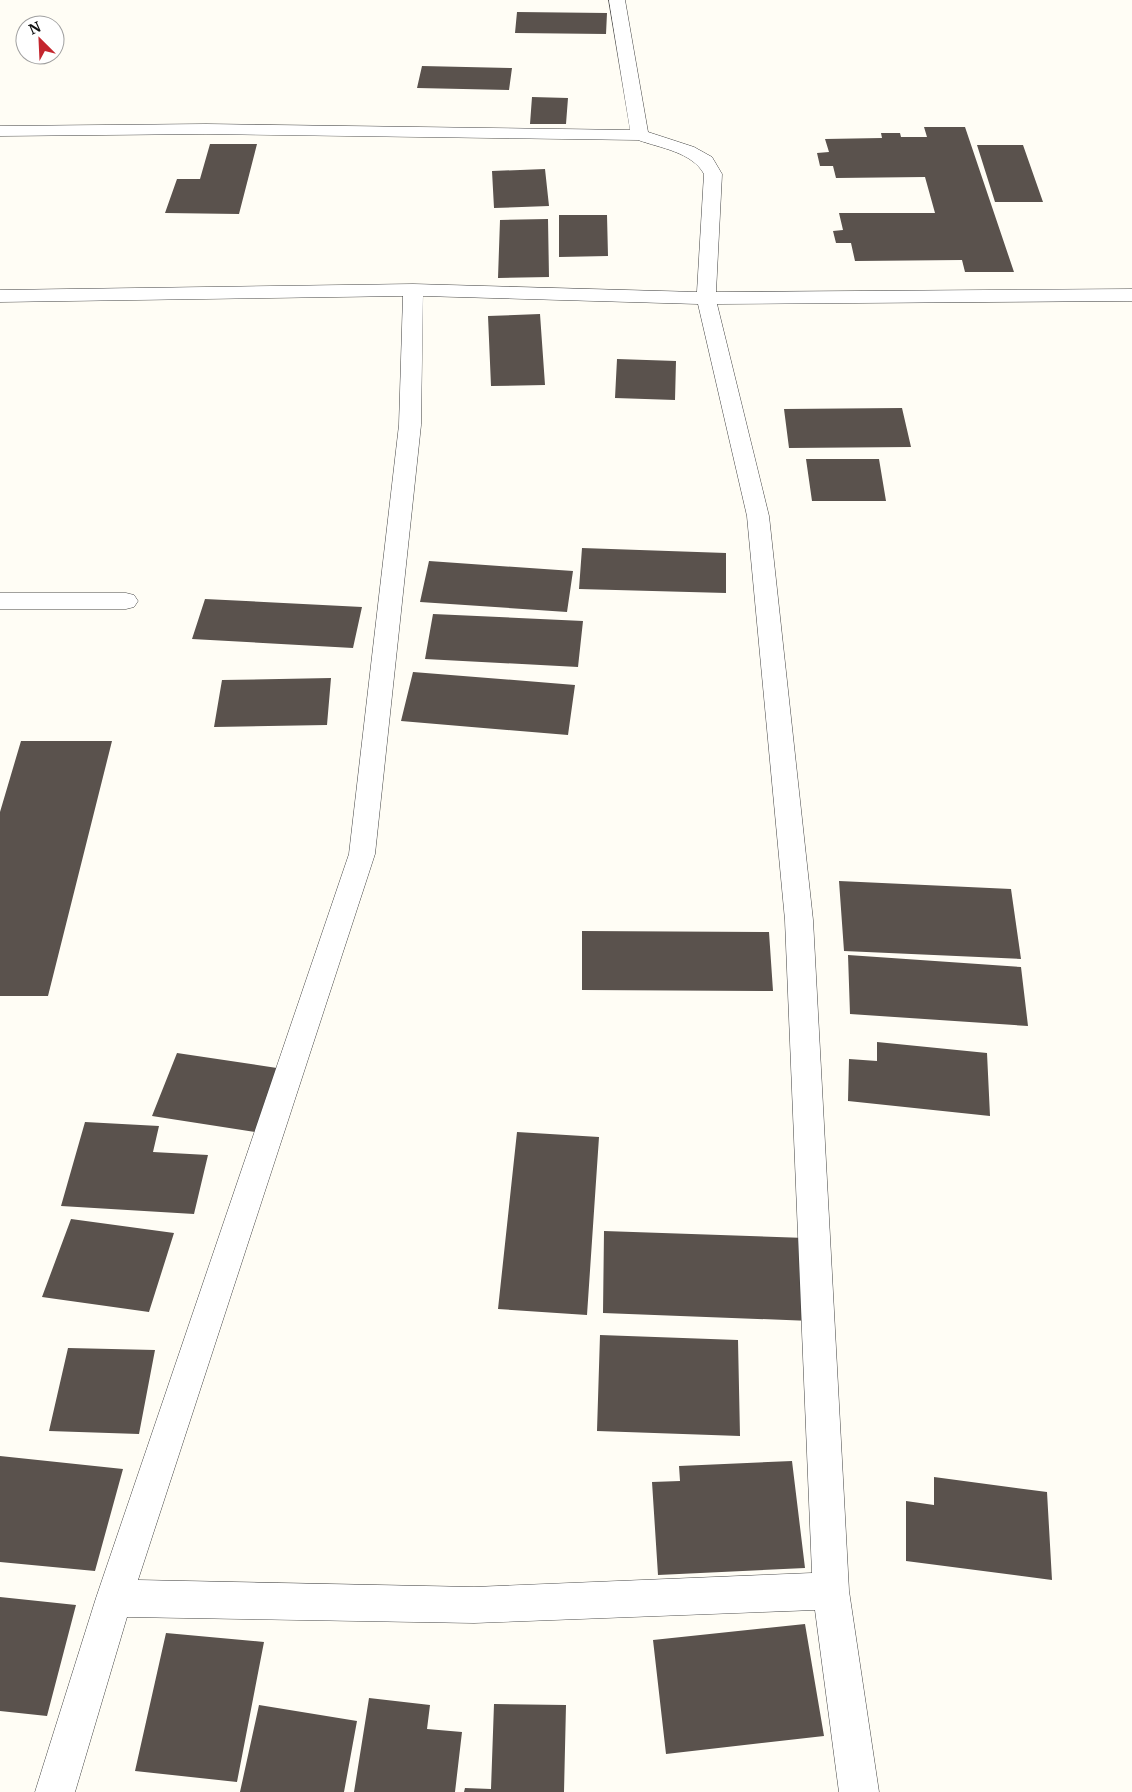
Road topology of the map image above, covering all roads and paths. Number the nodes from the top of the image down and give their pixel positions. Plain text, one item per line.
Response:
1 (617, 0) edge
2 (0, 130) edge
3 (640, 135) junction
4 (413, 290) junction
5 (1132, 295) edge
6 (0, 296) edge
7 (706, 298) junction
8 (0, 601) edge
9 (126, 601) dead end
10 (831, 1591) junction
11 (114, 1598) junction
12 (56, 1792) edge
13 (860, 1792) edge

1 - 3 street
2 - 3 street
3 - 7 street
4 - 6 street
4 - 7 street
4 - 11 street
5 - 7 street
7 - 10 street
8 - 9 street
10 - 11 street
10 - 13 street
11 - 12 street

